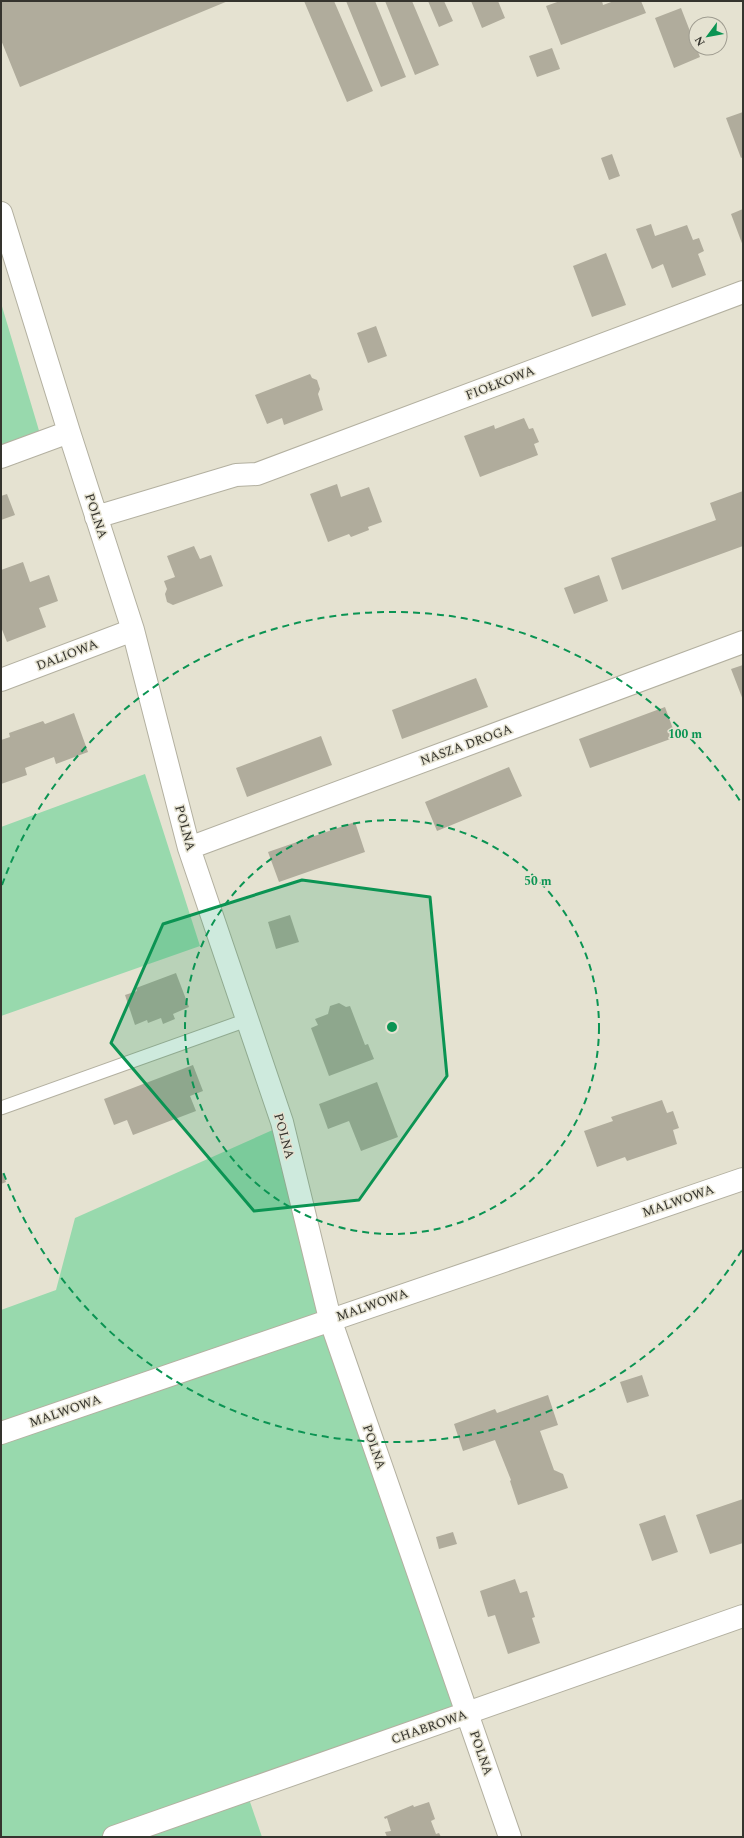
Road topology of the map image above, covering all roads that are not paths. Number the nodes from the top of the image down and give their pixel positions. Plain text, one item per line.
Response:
1 (1, 214) edge
2 (5, 243) edge
3 (743, 292) edge
4 (69, 432) junction
5 (1, 457) edge
6 (96, 517) junction
7 (133, 630) junction
8 (743, 642) edge
9 (1, 680) edge
10 (189, 848) junction
11 (247, 1020) junction
12 (1, 1108) edge
13 (743, 1179) edge
14 (330, 1319) junction
15 (1, 1433) edge
16 (743, 1616) edge
17 (467, 1713) junction
18 (114, 1837) edge
19 (510, 1837) edge

1 - 2 street, POLNA
2 - 4 street, POLNA
3 - 6 street, FIOŁKOWA
4 - 5 street
4 - 6 street, POLNA
6 - 7 street, POLNA
7 - 9 street, DALIOWA
7 - 10 street, POLNA
8 - 10 street, NASZA DROGA
10 - 11 street, POLNA
11 - 12 lane
11 - 14 street, POLNA
13 - 14 street, MALWOWA
14 - 15 street, MALWOWA
14 - 17 street, POLNA
16 - 17 street, CHABROWA
17 - 18 street, CHABROWA
17 - 19 street, POLNA

